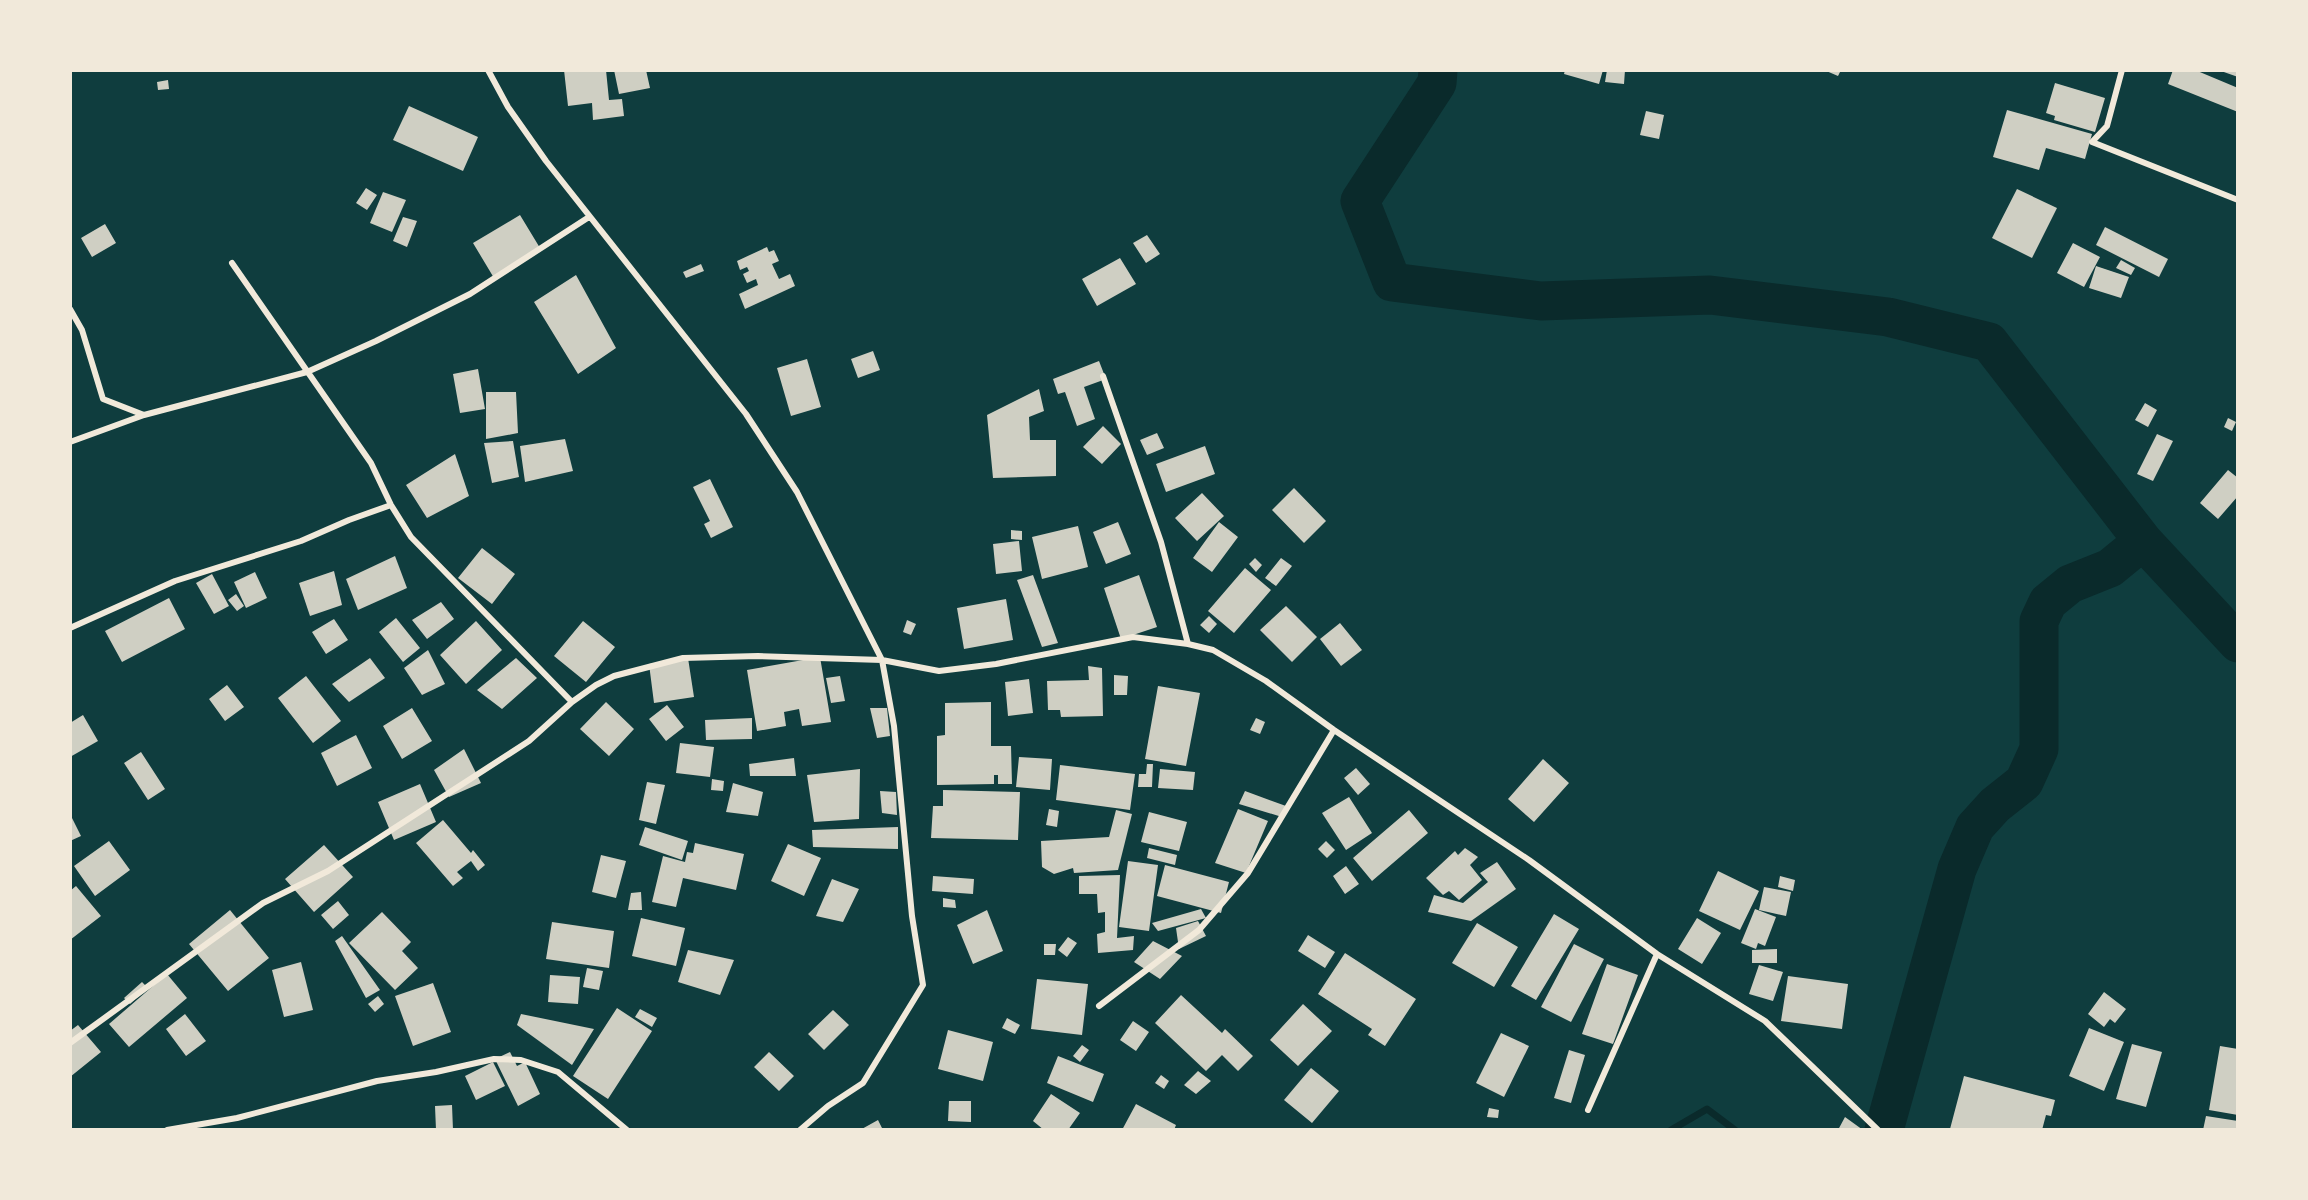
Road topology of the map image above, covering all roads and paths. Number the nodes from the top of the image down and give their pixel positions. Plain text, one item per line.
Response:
1 (488, 70) edge
2 (2122, 70) edge
3 (2238, 201) edge
4 (589, 217) junction
5 (232, 263) dead end
6 (70, 309) edge
7 (307, 372) junction
8 (1103, 376) dead end
9 (144, 415) junction
10 (70, 442) edge
11 (392, 505) junction
12 (70, 628) edge
13 (1188, 644) junction
14 (882, 660) junction
15 (572, 702) junction
16 (1334, 730) junction
17 (1657, 954) junction
18 (1099, 1006) dead end
19 (70, 1044) edge
20 (1588, 1110) dead end
21 (1877, 1129) edge
22 (167, 1130) edge
23 (627, 1130) edge
24 (800, 1130) edge

1 - 4 street
2 - 3 street
4 - 7 street
4 - 14 street
5 - 7 street
6 - 9 street
7 - 9 street
7 - 11 street
8 - 13 street
9 - 10 street
11 - 12 street
11 - 15 street
13 - 14 street
13 - 16 street
14 - 15 street
14 - 24 street
15 - 19 street
16 - 17 street
16 - 18 street
17 - 20 street
17 - 21 street
22 - 23 street

